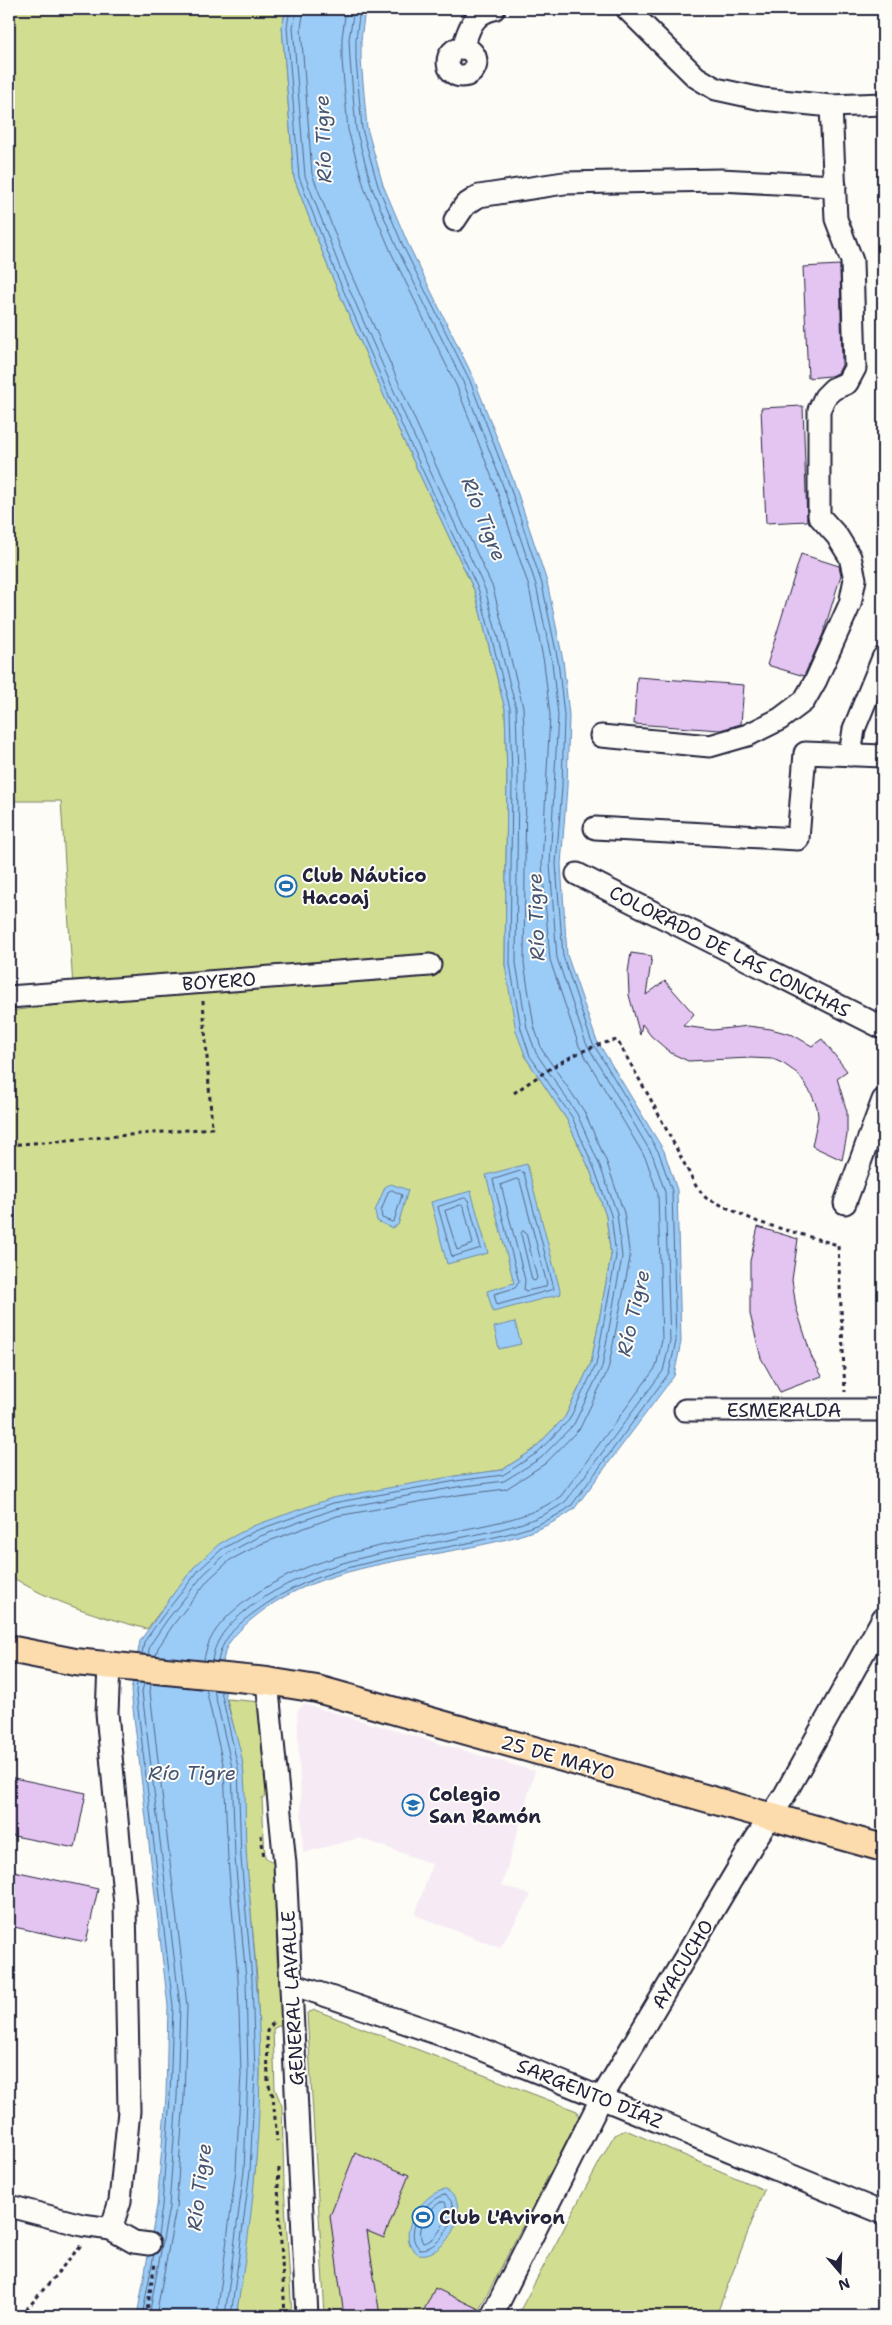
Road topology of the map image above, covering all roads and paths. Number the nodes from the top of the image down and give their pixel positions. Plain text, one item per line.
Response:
1 (494, 9) edge
2 (627, 9) edge
3 (463, 48) dead end
4 (883, 104) edge
5 (831, 106) junction
6 (835, 186) junction
7 (455, 220) dead end
8 (883, 658) edge
9 (601, 736) dead end
10 (850, 755) junction
11 (883, 756) edge
12 (595, 828) dead end
13 (577, 874) dead end
14 (430, 965) dead end
15 (202, 982) junction
16 (9, 997) edge
17 (883, 1028) edge
18 (514, 1093) dead end
19 (883, 1100) edge
20 (9, 1144) edge
21 (845, 1203) dead end
22 (685, 1410) dead end
23 (846, 1410) junction
24 (883, 1410) edge
25 (883, 1618) edge
26 (9, 1649) edge
27 (118, 1667) junction
28 (267, 1681) junction
29 (771, 1817) junction
30 (883, 1848) edge
31 (292, 1984) junction
32 (602, 2098) junction
33 (9, 2206) edge
34 (883, 2213) edge
35 (103, 2228) junction
36 (149, 2244) joint
37 (21, 2316) edge
38 (146, 2316) edge
39 (307, 2316) edge
40 (492, 2316) edge

1 - 3 street
2 - 5 street
4 - 5 street
5 - 6 street
6 - 7 street
6 - 9 street
8 - 10 street
10 - 11 street
10 - 12 street
13 - 17 street, COLORADO DE LAS CONCHAS
14 - 15 street, BOYERO
15 - 16 street, BOYERO
15 - 20 path
18 - 23 path
19 - 21 street
22 - 23 street, ESMERALDA
23 - 24 street, ESMERALDA
25 - 29 street, AYACUCHO
26 - 27 main road, 25 DE MAYO
27 - 28 main road, 25 DE MAYO
27 - 35 street
28 - 29 main road, 25 DE MAYO
28 - 31 street, GENERAL LAVALLE
29 - 30 main road, 25 DE MAYO
29 - 32 street, AYACUCHO
31 - 32 street, SARGENTO DÍAZ
31 - 39 street, GENERAL LAVALLE
32 - 34 street, SARGENTO DÍAZ
32 - 40 street, AYACUCHO
33 - 35 street
35 - 36 street
35 - 37 path
36 - 38 path

